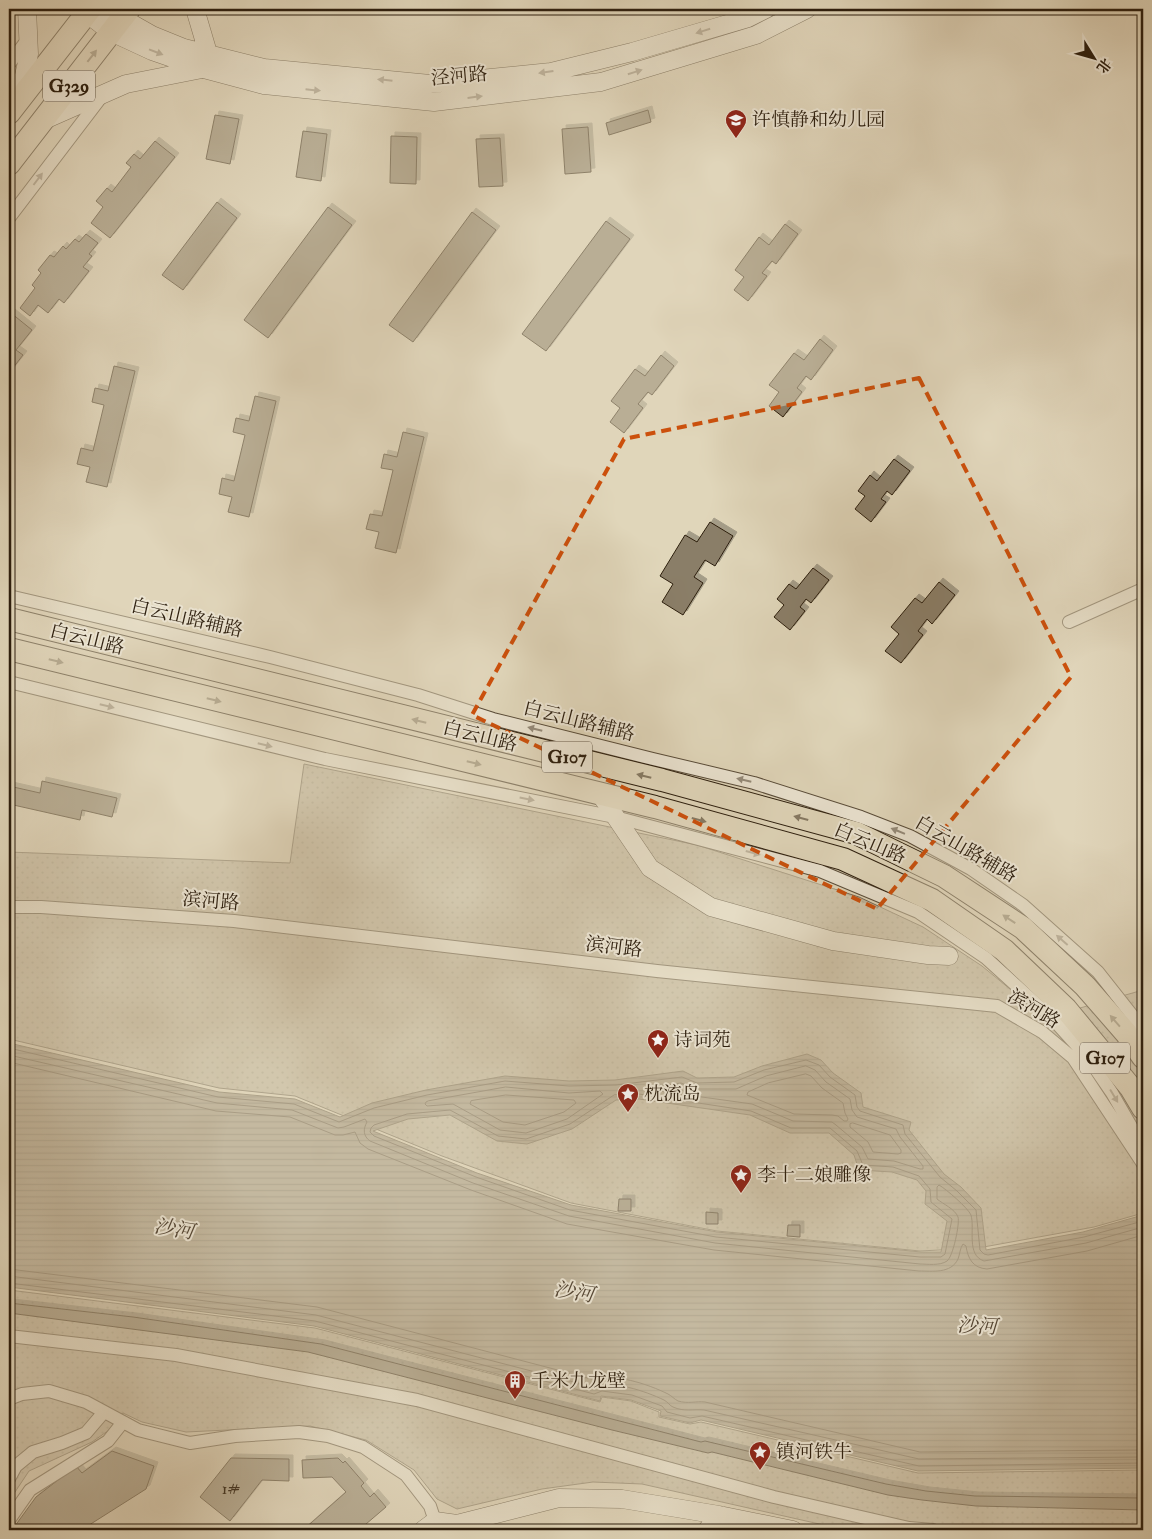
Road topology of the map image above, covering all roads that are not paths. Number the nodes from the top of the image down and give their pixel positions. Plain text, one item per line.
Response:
1 (27, 9) edge
2 (195, 9) edge
3 (766, 9) edge
4 (807, 9) edge
5 (104, 14) edge
6 (28, 39) junction
7 (206, 61) junction
8 (9, 64) edge
9 (102, 96) junction
10 (13, 108) edge
11 (42, 121) junction
12 (9, 164) edge
13 (9, 218) edge
14 (1143, 589) edge
15 (9, 596) edge
16 (9, 619) edge
17 (1069, 622) dead end
18 (9, 649) edge
19 (9, 682) edge
20 (600, 794) junction
21 (615, 816) junction
22 (9, 907) edge
23 (949, 956) dead end
24 (1092, 979) junction
25 (1058, 1013) junction
26 (1143, 1029) edge
27 (1143, 1057) edge
28 (1143, 1108) edge
29 (1143, 1147) edge
30 (1143, 1164) edge
31 (9, 1336) edge
32 (9, 1399) edge
33 (104, 1412) junction
34 (123, 1422) junction
35 (9, 1478) edge
36 (719, 1515) junction
37 (9, 1520) edge
38 (429, 1525) edge
39 (707, 1530) edge
40 (793, 1530) edge
41 (933, 1530) edge

1 - 6 street
2 - 7 street
3 -> 7 street, 泾河路
7 -> 4 street, 泾河路
5 - 7 street, 泾河路
5 - 10 highway, G329
11 -> 5 highway, G329
6 - 8 street
6 - 10 street
7 - 9 street
9 - 11 street
13 -> 9 street
11 - 12 highway, G329
14 - 17 street
24 -> 15 street, 白云山路辅路
24 -> 16 highway, 白云山路 / G107
18 -> 20 highway, 白云山路 / G107
19 -> 21 street
20 - 21 street
20 -> 25 highway, 白云山路 / G107
21 - 23 street
21 -> 25 street
22 - 30 street, 滨河路
24 - 26 street, 白云山路辅路
27 -> 24 highway, G107
25 - 28 highway, G107
25 -> 29 street
31 - 41 street
32 - 33 street
33 - 34 street
33 - 35 street
34 - 37 street
34 - 38 street
36 - 38 street
36 - 39 street
36 - 40 street

